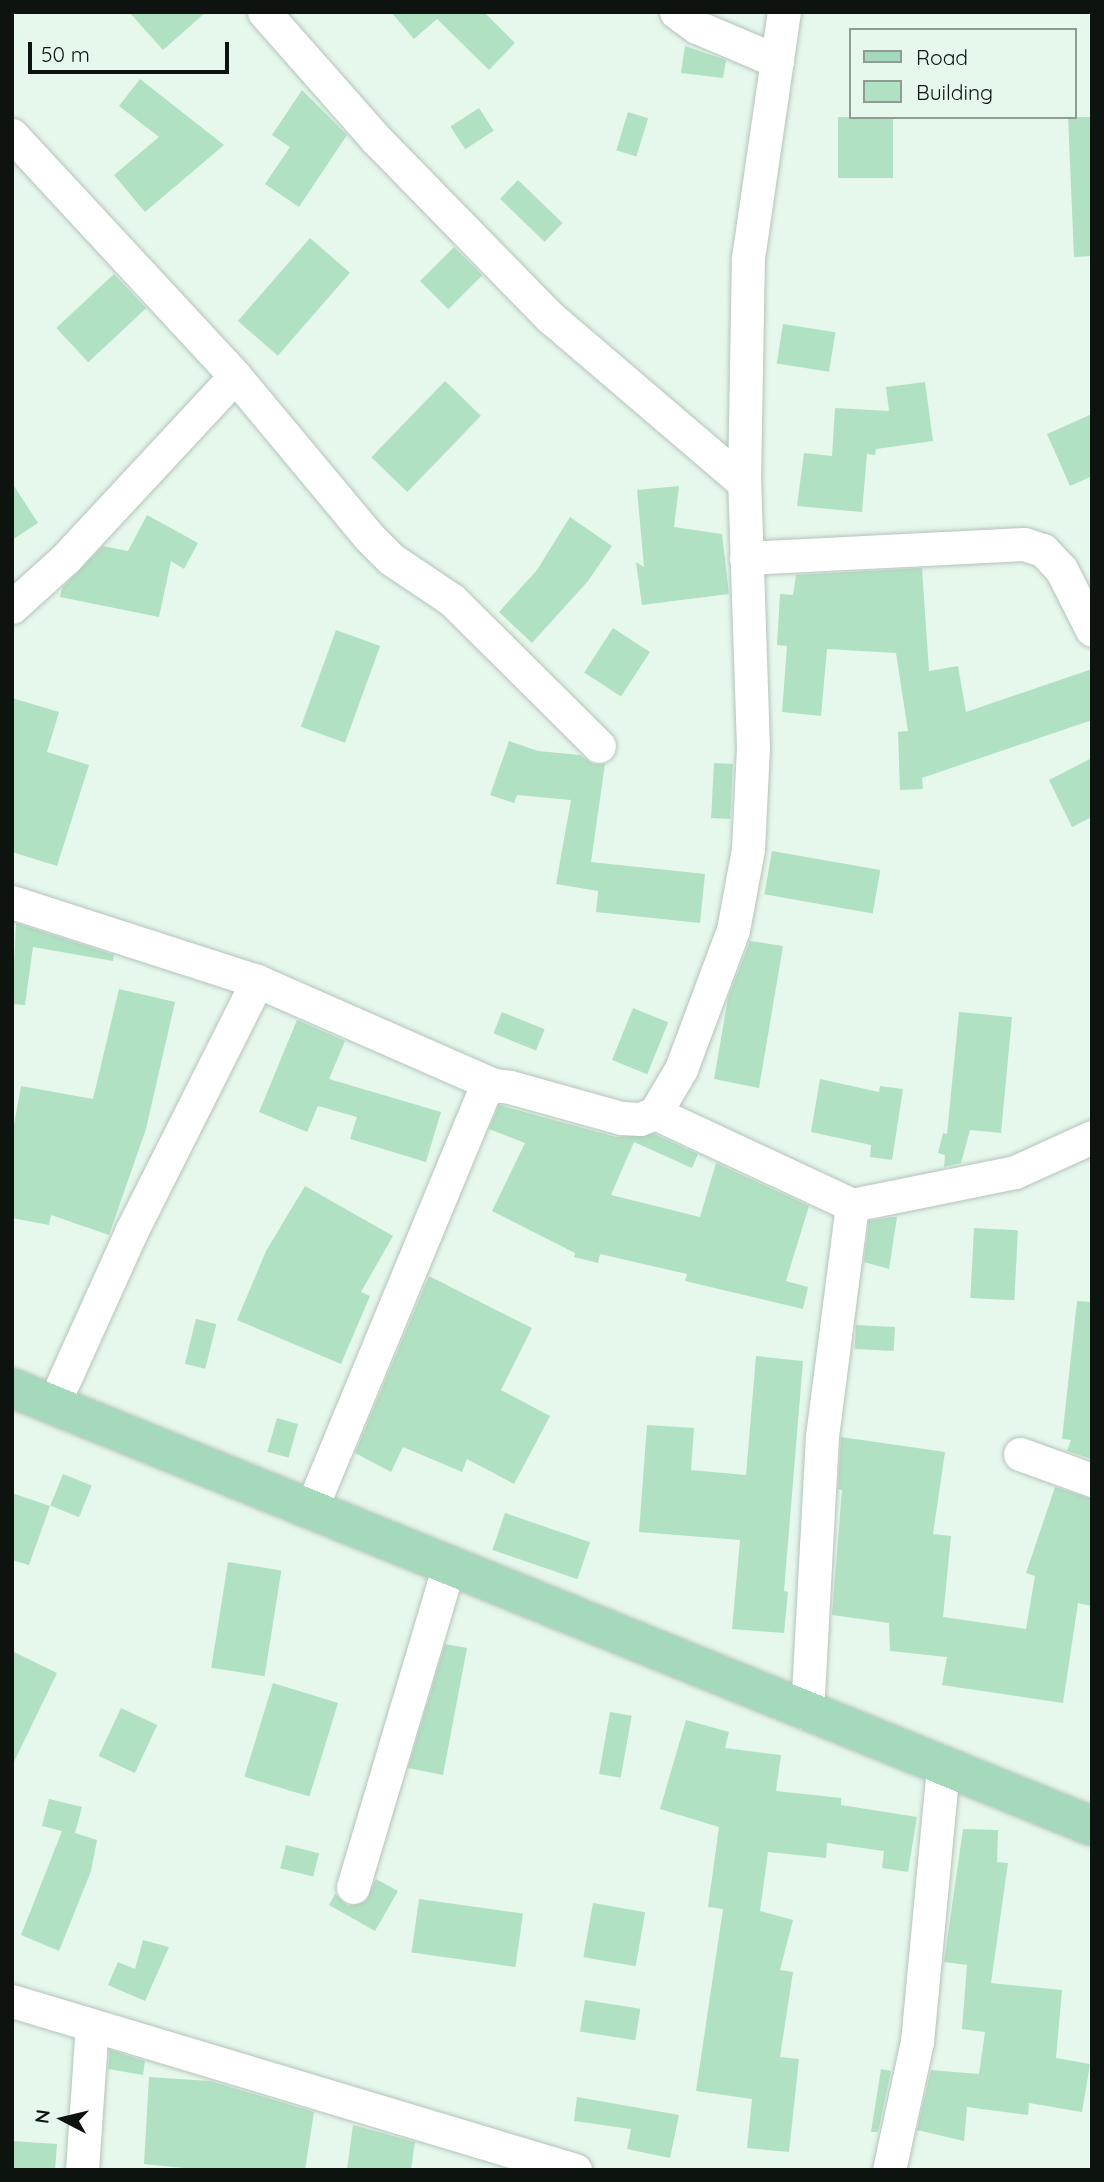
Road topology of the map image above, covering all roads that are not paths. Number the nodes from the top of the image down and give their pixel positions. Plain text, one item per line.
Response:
1 (264, 12) edge
2 (676, 12) edge
3 (785, 12) edge
4 (777, 61) junction
5 (14, 140) edge
6 (235, 376) junction
7 (744, 483) junction
8 (746, 558) junction
9 (12, 607) edge
10 (1092, 630) edge
11 (599, 746) dead end
12 (12, 902) edge
13 (257, 981) junction
14 (494, 1086) junction
15 (655, 1113) junction
16 (1092, 1137) edge
17 (852, 1205) junction
18 (12, 1388) edge
19 (53, 1405) junction
20 (1020, 1454) dead end
21 (1092, 1480) edge
22 (311, 1509) junction
23 (448, 1567) junction
24 (807, 1713) junction
25 (943, 1769) junction
26 (1092, 1826) edge
27 (354, 1887) dead end
28 (12, 2001) edge
29 (92, 2025) junction
30 (564, 2168) edge
31 (82, 2170) edge
32 (889, 2170) edge

1 - 7 street
2 - 4 street
3 - 4 street
4 - 7 street
5 - 6 street
6 - 9 street
6 - 11 street
7 - 8 street
8 - 10 street
8 - 15 street
12 - 13 street
13 - 14 street
13 - 19 street
14 - 15 street
14 - 22 street
15 - 17 street
16 - 17 street
17 - 24 street
18 - 19 main road
19 - 22 main road
20 - 21 street
22 - 23 main road
23 - 24 main road
23 - 27 street
24 - 25 main road
25 - 26 main road
25 - 32 street
28 - 29 street
29 - 30 street
29 - 31 street

